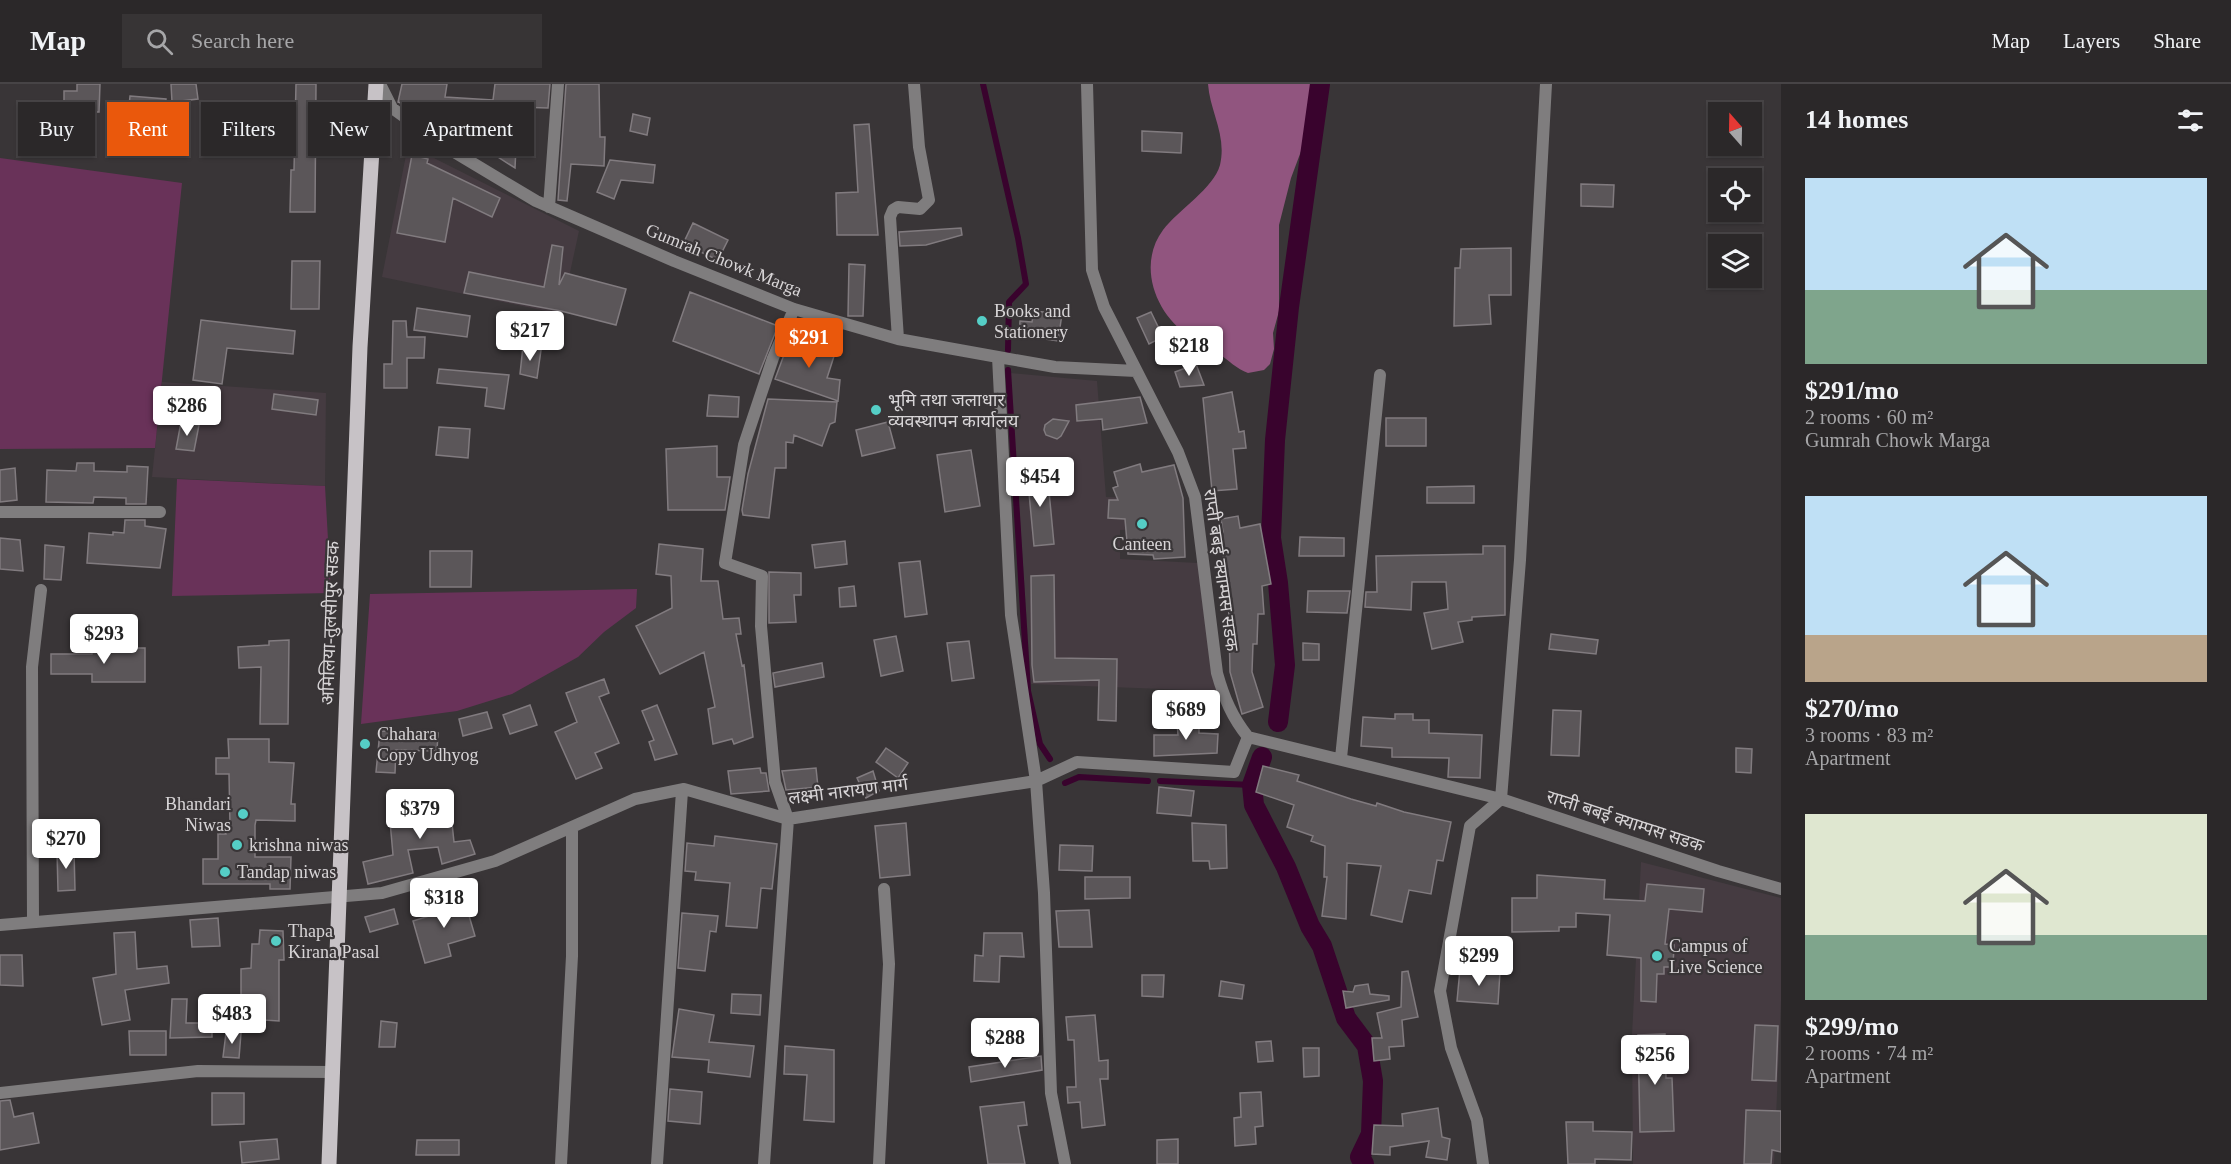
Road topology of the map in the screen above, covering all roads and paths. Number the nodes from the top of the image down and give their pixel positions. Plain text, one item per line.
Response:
1 (378, 84) edge
2 (558, 84) edge
3 (914, 84) edge
4 (1087, 84) edge
5 (1546, 84) edge
6 (549, 207) junction
7 (794, 309) junction
8 (898, 339) junction
9 (998, 357) junction
10 (1136, 371) junction
11 (1380, 375) dead end
12 (0, 512) edge
13 (160, 512) dead end
14 (41, 590) dead end
15 (1248, 736) junction
16 (1341, 758) junction
17 (1035, 781) junction
18 (682, 791) junction
19 (1501, 799) junction
20 (788, 819) junction
21 (572, 827) junction
22 (1781, 889) edge
23 (884, 890) dead end
24 (339, 898) junction
25 (33, 922) junction
26 (0, 925) edge
27 (334, 1072) junction
28 (0, 1093) edge
29 (329, 1164) edge
30 (561, 1164) edge
31 (657, 1164) edge
32 (764, 1164) edge
33 (879, 1164) edge
34 (1065, 1164) edge
35 (1483, 1164) edge

1 - 6 street, Gumrah Chowk Marga
1 - 24 main road, अमिलिया-तुलसीपुर सडक
2 - 6 street
3 - 8 street
4 - 10 street, राप्ती बबई क्याम्पस सडक
5 - 19 street
6 - 7 street, Gumrah Chowk Marga
7 - 8 street, Gumrah Chowk Marga
7 - 20 street
8 - 9 street, Gumrah Chowk Marga
9 - 10 street, Gumrah Chowk Marga
9 - 17 street
10 - 15 street, राप्ती बबई क्याम्पस सडक
11 - 16 street
12 - 13 street
14 - 25 street
15 - 16 street, राप्ती बबई क्याम्पस सडक
15 - 17 street, लक्ष्मी नारायण मार्ग
16 - 19 street, राप्ती बबई क्याम्पस सडक
17 - 20 street, लक्ष्मी नारायण मार्ग
17 - 34 street
18 - 20 street, लक्ष्मी नारायण मार्ग
18 - 21 street, लक्ष्मी नारायण मार्ग
18 - 31 street
19 - 22 street, राप्ती बबई क्याम्पस सडक
19 - 35 street
20 - 32 street
21 - 24 street, लक्ष्मी नारायण मार्ग
21 - 30 street
23 - 33 street
24 - 25 street, लक्ष्मी नारायण मार्ग
24 - 27 main road, अमिलिया-तुलसीपुर सडक
25 - 26 street, लक्ष्मी नारायण मार्ग
27 - 28 street
27 - 29 main road, अमिलिया-तुलसीपुर सडक

